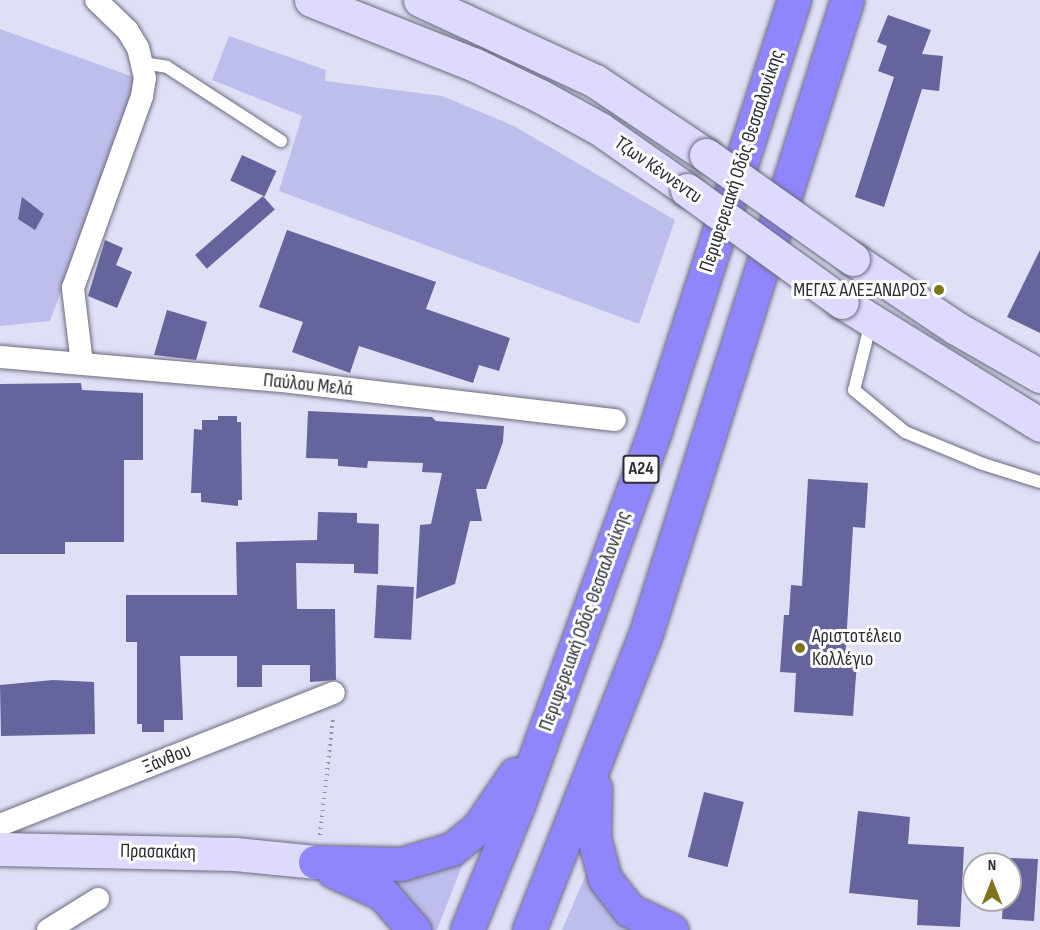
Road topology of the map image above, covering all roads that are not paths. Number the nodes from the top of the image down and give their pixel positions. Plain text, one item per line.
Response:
1 (96, 0) edge
2 (311, 0) edge
3 (420, 0) edge
4 (794, 0) edge
5 (847, 0) edge
6 (855, 0) edge
7 (831, 51) junction
8 (142, 63) junction
9 (281, 141) dead end
10 (871, 321) junction
11 (0, 357) edge
12 (82, 363) junction
13 (1040, 376) edge
14 (615, 420) dead end
15 (1040, 425) edge
16 (1040, 482) edge
17 (334, 693) road end
18 (544, 732) junction
19 (603, 746) junction
20 (0, 825) edge
21 (0, 849) edge
22 (315, 862) junction
23 (99, 899) dead end
24 (48, 930) edge
25 (414, 930) edge
26 (467, 930) edge
27 (529, 930) edge
28 (671, 930) edge

1 - 8 street
2 - 10 main road, Τζων Κέννεντυ, bridge
3 - 13 main road, Τζων Κέννεντυ, bridge
4 - 18 highway, Περιφερειακή Οδός Θεσσαλονίκης / Α24
5 - 7 highway
6 - 7 highway
7 - 19 highway
8 - 9 lane
8 - 12 street
10 - 15 main road, Τζων Κέννεντυ
10 - 16 lane
11 - 12 street, Παύλου Μελά
12 - 14 street, Παύλου Μελά
17 - 20 street, Ξάνθου
18 - 22 highway
18 - 26 highway, Περιφερειακή Οδός Θεσσαλονίκης / Α24
19 - 27 highway
19 - 28 highway
21 - 22 main road, Πρασακάκη
22 - 25 highway
23 - 24 street

